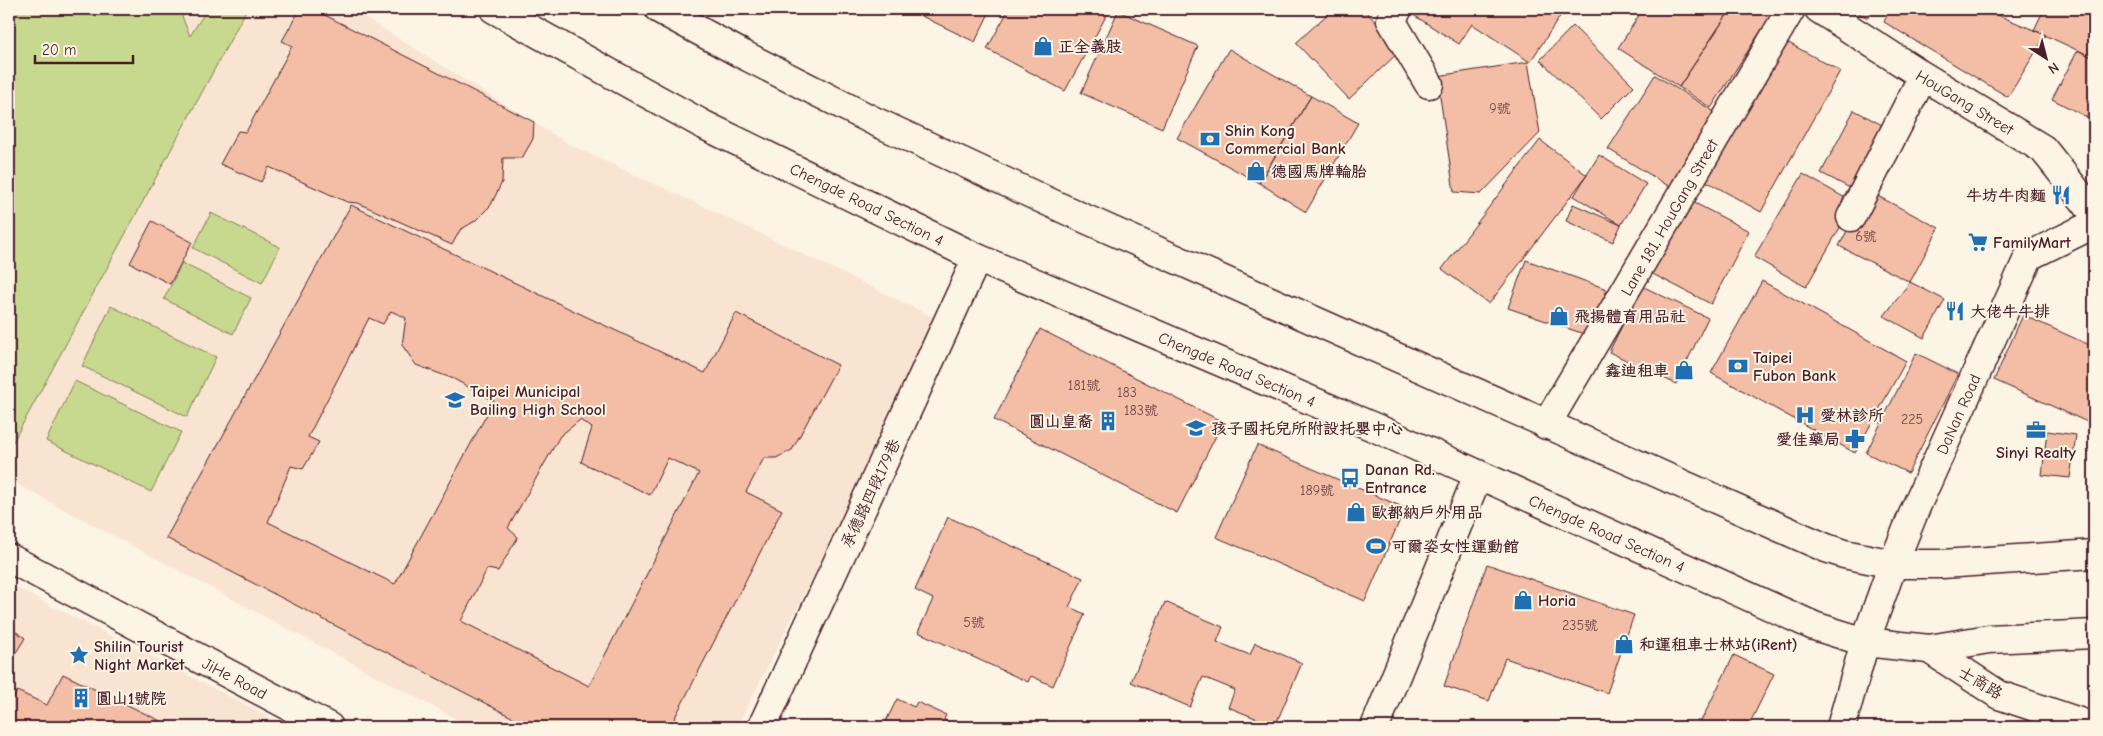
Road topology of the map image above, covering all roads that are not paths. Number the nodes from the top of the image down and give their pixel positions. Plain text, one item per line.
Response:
1 (494, 9) edge
2 (659, 9) edge
3 (1398, 9) edge
4 (1792, 9) edge
5 (1819, 9) edge
6 (1922, 76) junction
7 (1429, 84) dead end
8 (2094, 213) edge
9 (1851, 217) dead end
10 (2094, 224) edge
11 (977, 258) junction
12 (1546, 425) junction
13 (1478, 475) junction
14 (2094, 554) edge
15 (9, 558) edge
16 (1893, 564) junction
17 (2094, 634) edge
18 (1865, 642) junction
19 (1929, 649) junction
20 (328, 727) edge
21 (762, 727) edge
22 (1375, 727) edge
23 (1841, 727) edge
24 (2094, 727) edge

1 - 11 main road, Chengde Road Section 4
2 - 12 main road
3 - 7 main road
4 - 12 main road, Lane 181, HouGang Street
5 - 6 main road, HouGang Street
6 - 8 main road, HouGang Street
6 - 9 main road
10 - 16 main road, DaNan Road
11 - 13 main road, Chengde Road Section 4
11 - 21 main road, 承德路四段179巷
12 - 16 main road
13 - 18 main road, Chengde Road Section 4
13 - 22 main road
14 - 16 main road
15 - 20 main road, JiHe Road
16 - 18 main road, DaNan Road
17 - 19 main road, Chengde Road Section 4
18 - 19 main road, Chengde Road Section 4
18 - 23 main road, DaNan Road
19 - 24 main road, 士商路

